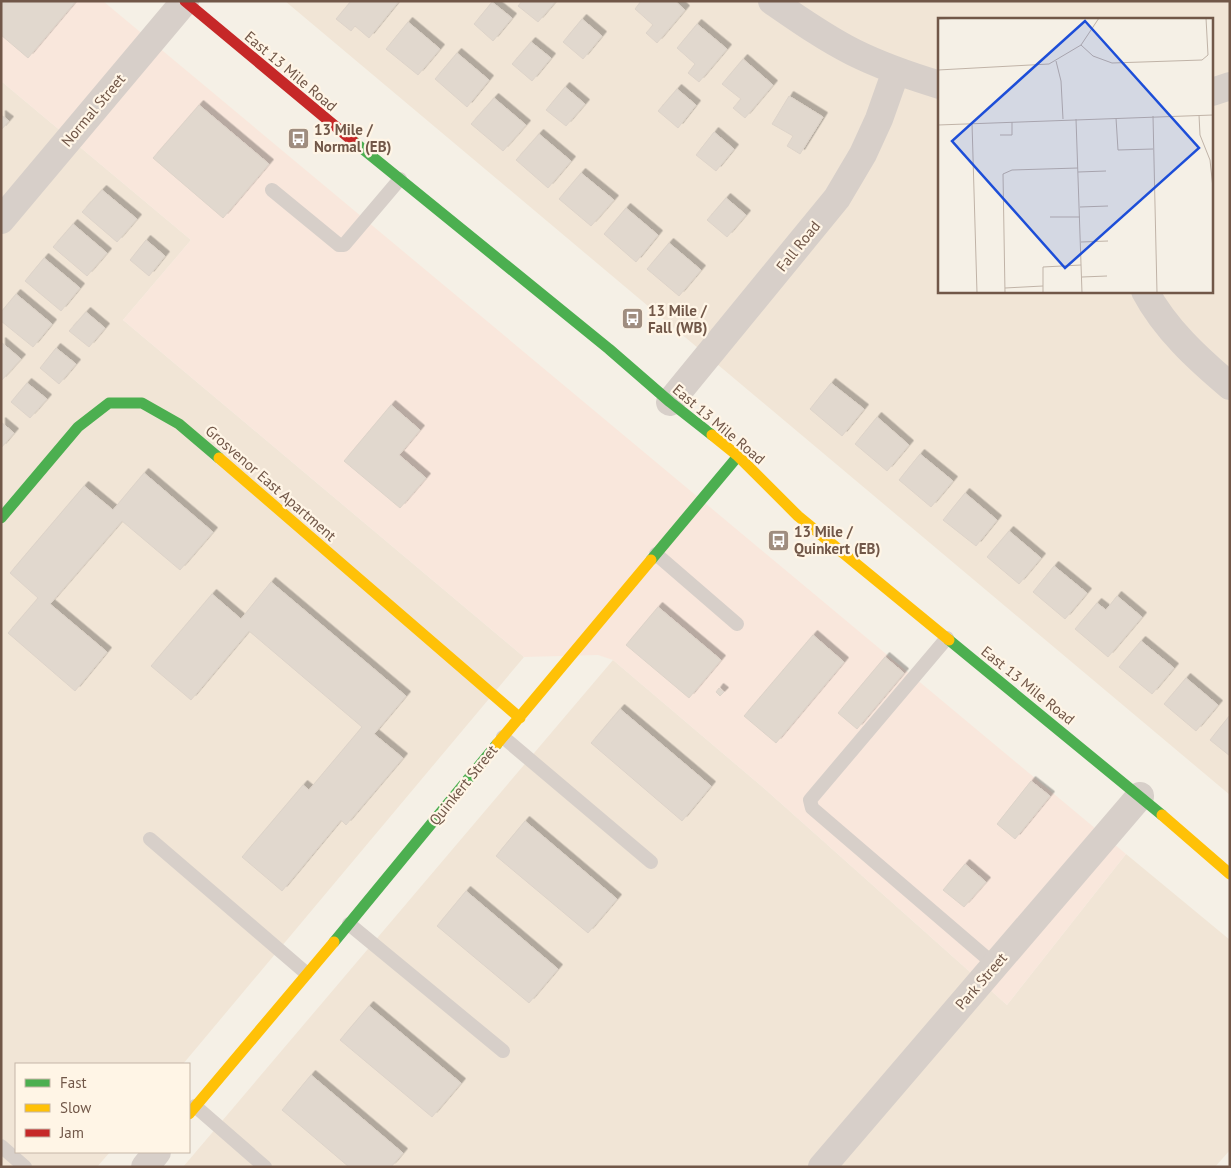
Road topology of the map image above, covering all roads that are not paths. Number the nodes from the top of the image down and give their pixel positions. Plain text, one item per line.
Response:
1 (185, 1) edge
2 (772, 1) edge
3 (896, 71) junction
4 (938, 84) edge
5 (1230, 86) edge
6 (1214, 91) edge
7 (400, 179) junction
8 (272, 190) dead end
9 (1, 220) edge
10 (1145, 292) edge
11 (1230, 386) edge
12 (670, 402) junction
13 (738, 456) junction
14 (1, 518) edge
15 (656, 554) junction
16 (737, 624) dead end
17 (947, 638) junction
18 (520, 718) junction
19 (503, 738) junction
20 (1140, 796) junction
21 (150, 839) dead end
22 (651, 862) dead end
23 (1230, 874) edge
24 (349, 924) junction
25 (995, 965) junction
26 (306, 973) junction
27 (503, 1051) dead end
28 (192, 1110) edge
29 (1, 1146) edge
30 (156, 1153) edge
31 (25, 1167) edge
32 (145, 1167) edge
33 (265, 1167) edge
34 (822, 1167) edge

1 - 7 street, East 13 Mile Road
1 - 9 street, Normal Street
2 - 3 street
3 - 4 street
3 - 12 street, Fall Road
5 - 6 street
7 - 8 lane
7 - 12 street, East 13 Mile Road
10 - 11 street
12 - 13 street, East 13 Mile Road
13 - 15 street, Quinkert Street
13 - 17 street, East 13 Mile Road
14 - 18 street, Grosvenor East Apartment
15 - 16 lane
15 - 18 street, Quinkert Street
17 - 20 street, East 13 Mile Road
17 - 25 lane
18 - 19 street, Quinkert Street
19 - 22 lane
19 - 24 street, Quinkert Street
20 - 23 street, East 13 Mile Road
20 - 25 street, Park Street
21 - 26 lane
24 - 26 street, Quinkert Street
24 - 27 lane
25 - 34 street, Park Street
26 - 28 street, Quinkert Street
28 - 33 lane
29 - 31 lane
30 - 32 street

